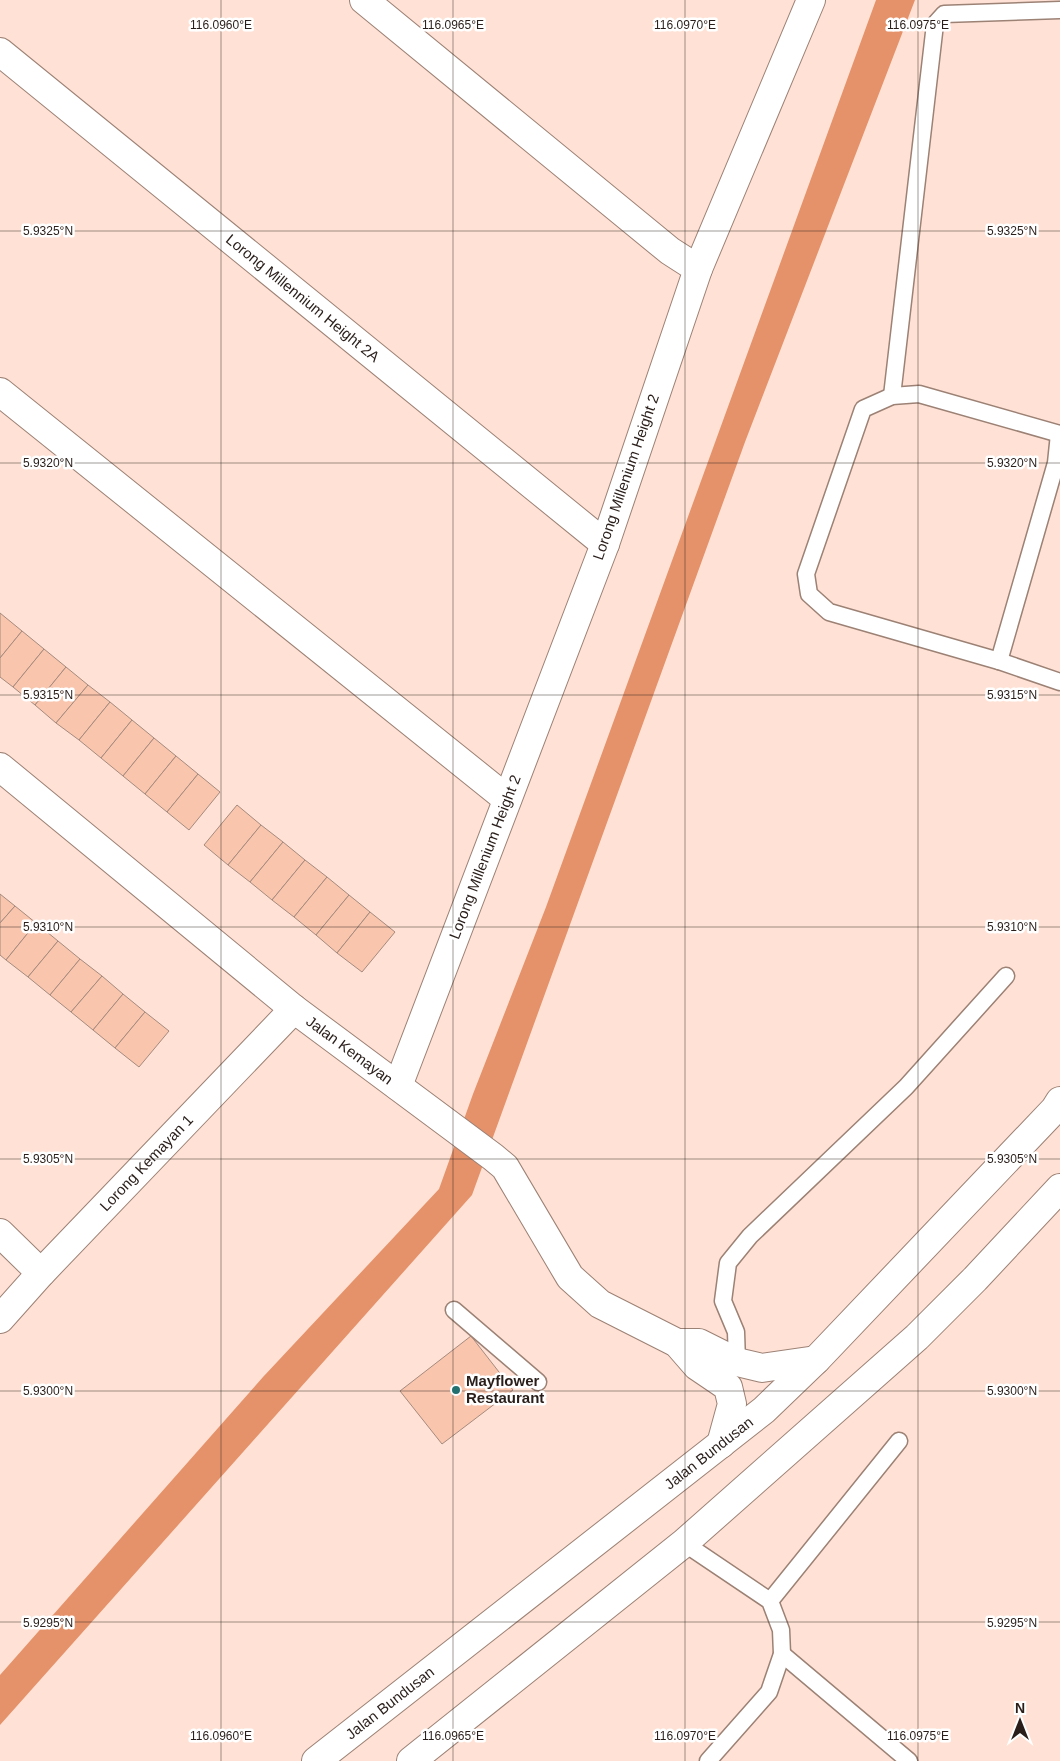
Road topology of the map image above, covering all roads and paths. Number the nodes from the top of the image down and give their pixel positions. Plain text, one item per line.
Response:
1 (364, 0) edge
2 (811, 0) edge
3 (1060, 10) edge
4 (0, 52) edge
5 (698, 269) junction
6 (0, 392) edge
7 (892, 396) junction
8 (1059, 434) edge
9 (1058, 464) edge
10 (604, 544) junction
11 (999, 661) junction
12 (1060, 682) edge
13 (0, 767) edge
14 (507, 799) junction
15 (1006, 976) dead end
16 (294, 1009) junction
17 (398, 1086) junction
18 (1060, 1101) edge
19 (1060, 1188) edge
20 (0, 1233) edge
21 (41, 1273) junction
22 (454, 1310) dead end
23 (0, 1319) edge
24 (678, 1343) junction
25 (816, 1360) junction
26 (737, 1362) junction
27 (538, 1382) dead end
28 (899, 1441) dead end
29 (721, 1444) junction
30 (684, 1543) junction
31 (770, 1601) junction
32 (782, 1654) junction
33 (316, 1761) edge
34 (411, 1761) edge
35 (708, 1761) edge
36 (908, 1761) edge

1 - 5 street
2 - 5 street, Lorong Millenium Height 2
3 - 7 lane
4 - 10 street, Lorong Millennium Height 2A
5 - 10 street, Lorong Millenium Height 2
6 - 14 street
7 - 8 lane
7 - 11 lane
8 - 9 lane
9 - 11 lane
10 - 14 street, Lorong Millenium Height 2
11 - 12 lane
13 - 16 street, Jalan Kemayan
14 - 17 street, Lorong Millenium Height 2
15 - 26 lane
16 - 17 street, Jalan Kemayan
16 - 21 street, Lorong Kemayan 1
17 - 24 street, Jalan Kemayan
18 - 25 street, Jalan Bundusan
19 - 30 street
20 - 21 street
21 - 23 street, Lorong Kemayan 1
22 - 27 lane
24 - 26 street
24 - 29 street
25 - 26 street
25 - 29 street, Jalan Bundusan
28 - 31 lane
29 - 33 street, Jalan Bundusan
30 - 31 lane
30 - 34 street
31 - 32 lane
32 - 35 lane
32 - 36 lane

